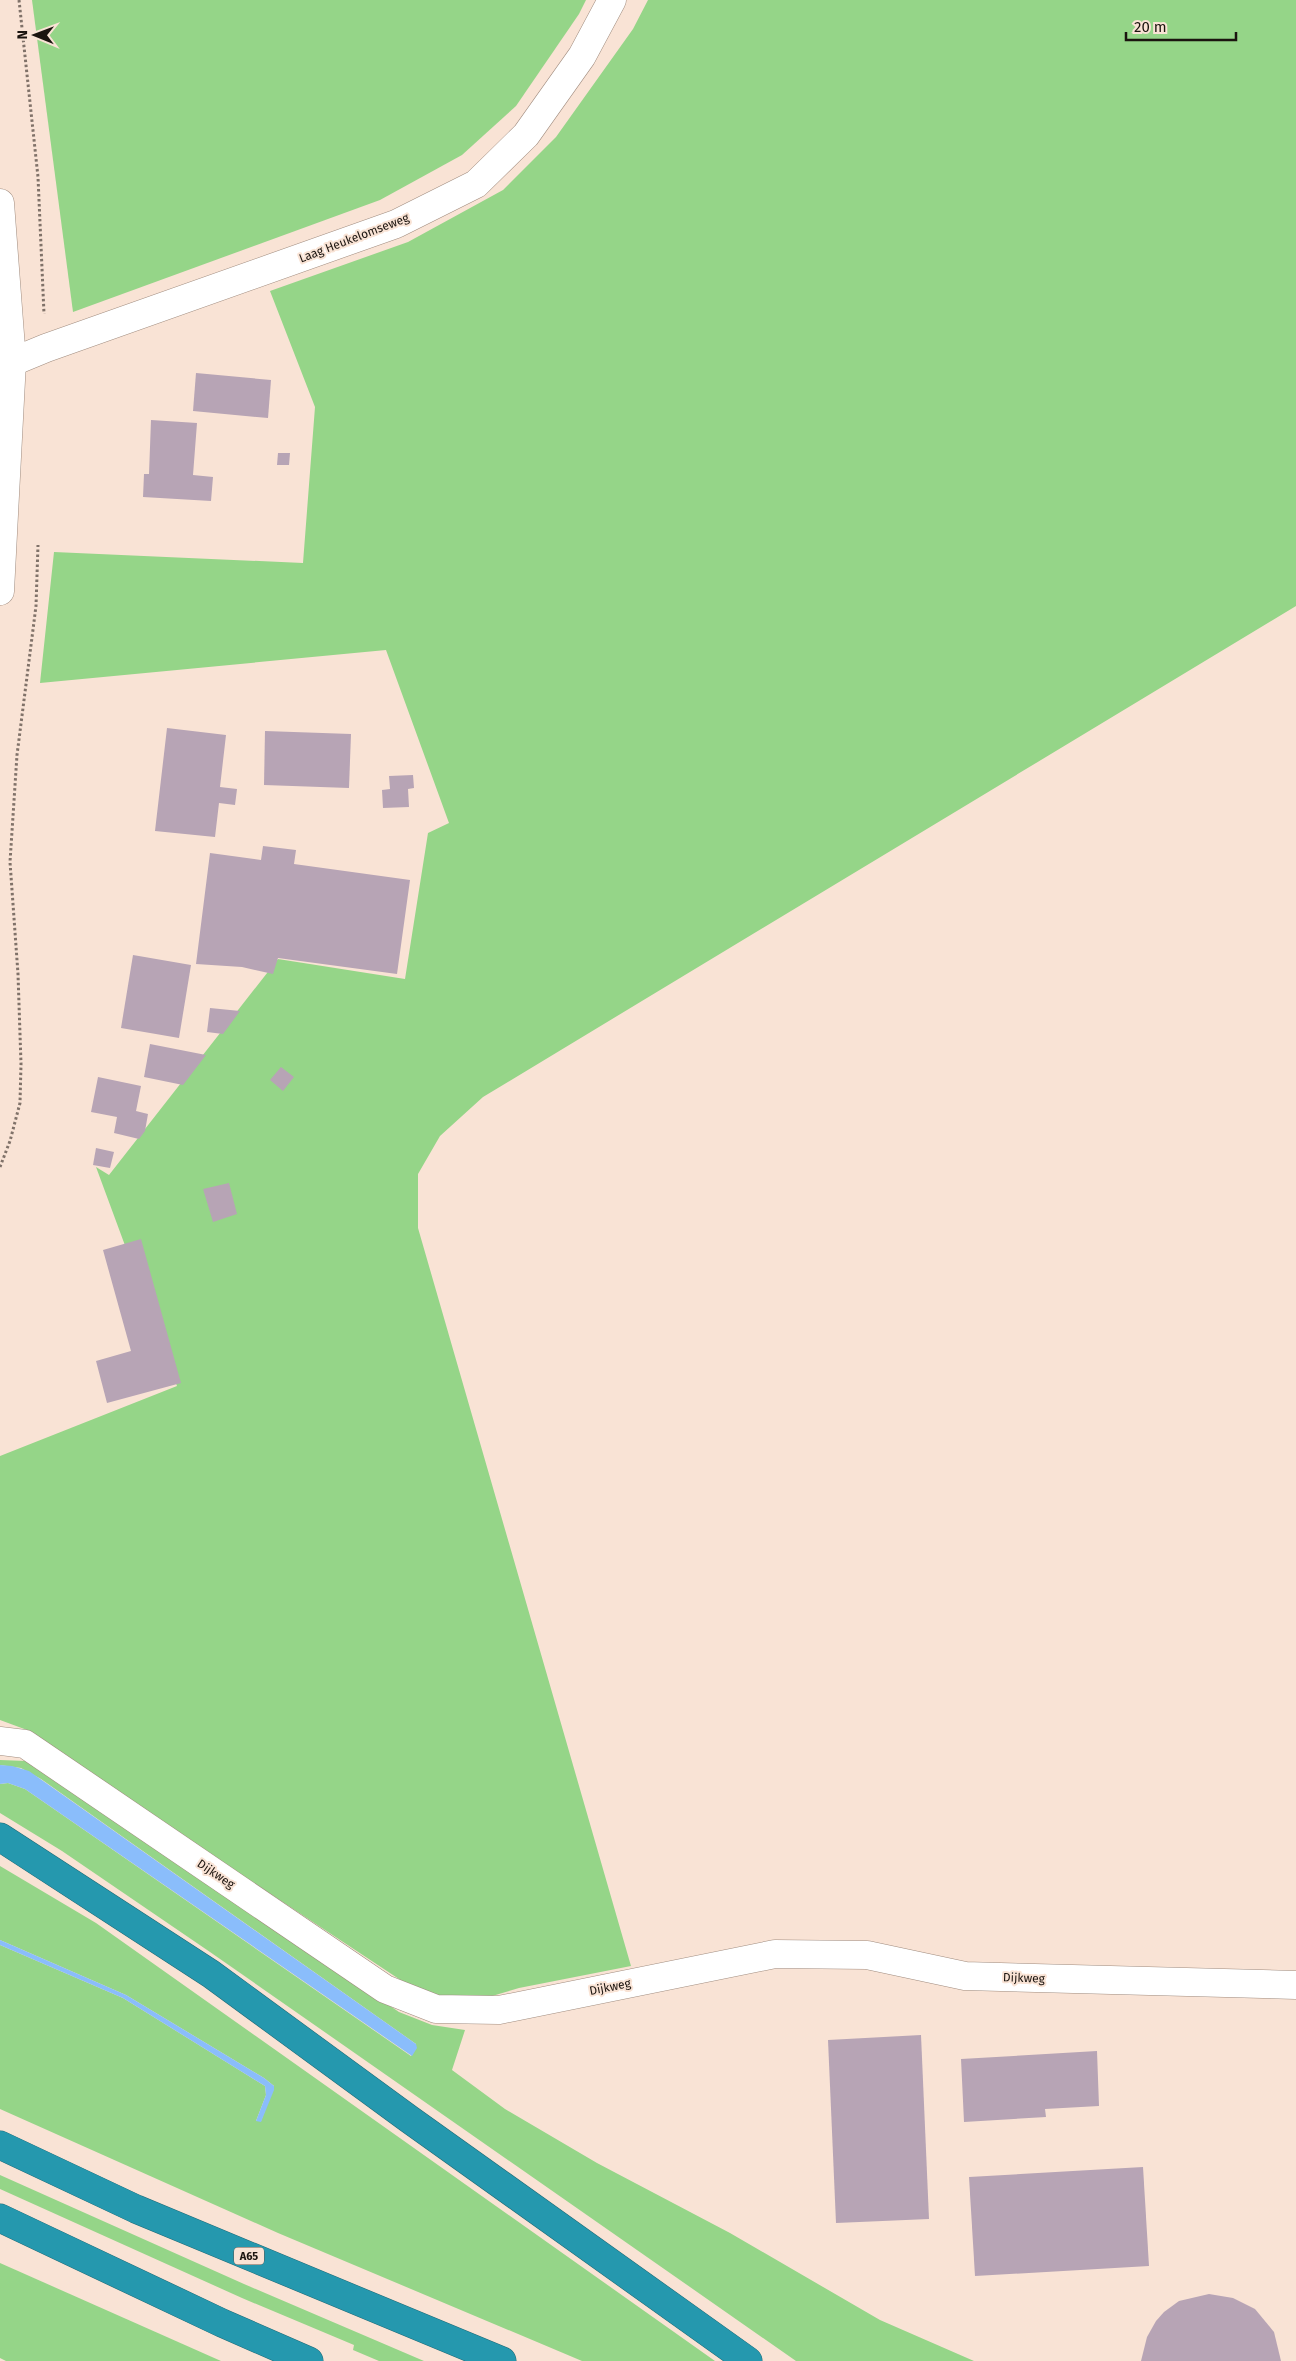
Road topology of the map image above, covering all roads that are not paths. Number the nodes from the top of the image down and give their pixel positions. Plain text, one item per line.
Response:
1 (612, 0) edge
2 (0, 203) edge
3 (6, 364) edge
4 (0, 591) edge
5 (0, 1740) edge
6 (0, 1836) edge
7 (1296, 1985) edge
8 (0, 2145) edge
9 (0, 2218) edge
10 (309, 2361) edge
11 (502, 2361) edge
12 (748, 2361) edge

1 - 3 street, Laag Heukelomseweg
2 - 3 street
3 - 4 street
5 - 7 street, Dijkweg
6 - 12 highway
8 - 11 highway, A65
9 - 10 highway

